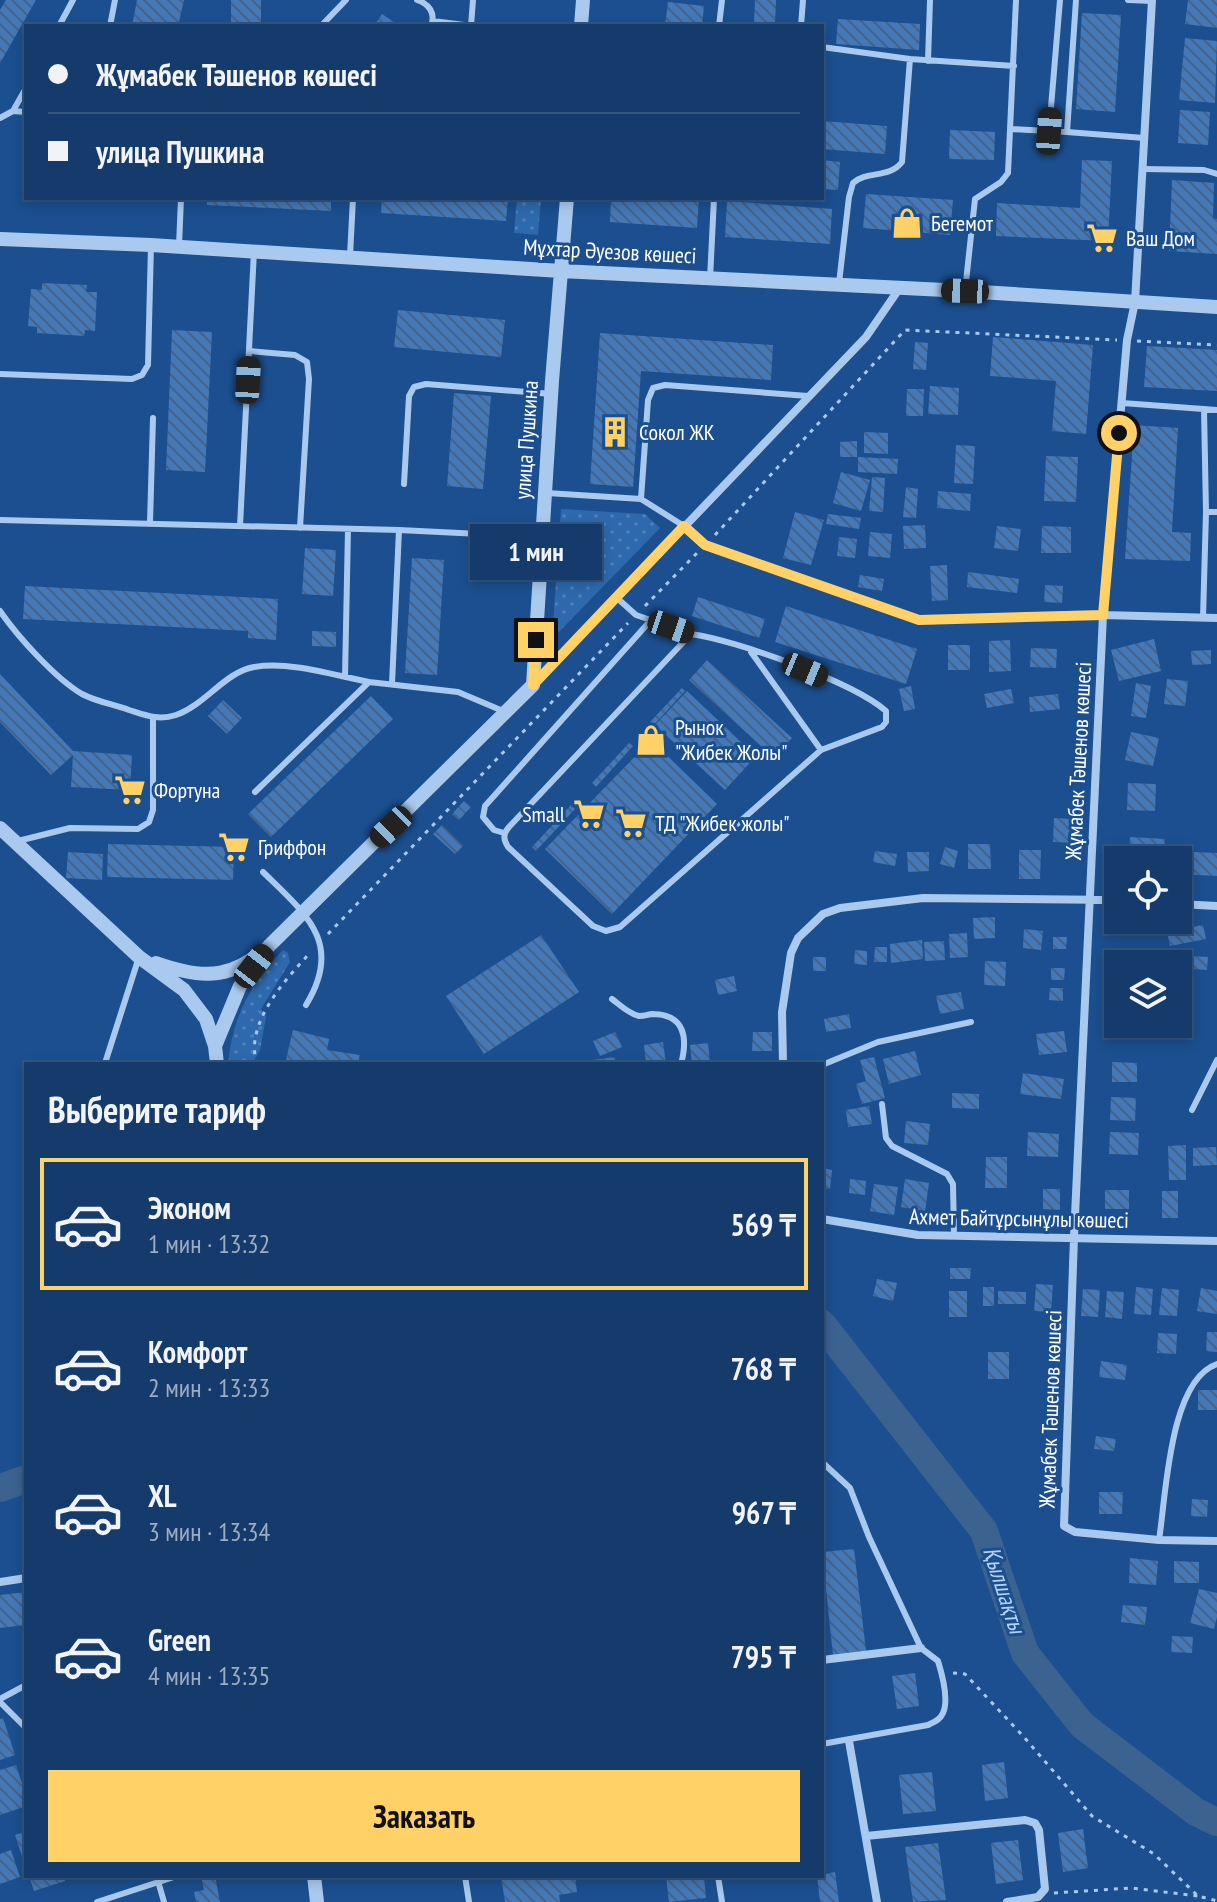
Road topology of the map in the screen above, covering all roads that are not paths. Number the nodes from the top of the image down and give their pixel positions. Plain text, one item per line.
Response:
1 (73, 0) edge
2 (115, 0) edge
3 (346, 0) edge
4 (417, 0) edge
5 (473, 0) edge
6 (583, 0) edge
7 (722, 0) edge
8 (803, 0) edge
9 (930, 0) edge
10 (1016, 0) edge
11 (1060, 0) edge
12 (1076, 0) edge
13 (1128, 0) edge
14 (1152, 0) edge
15 (60, 24) edge
16 (110, 24) edge
17 (323, 24) edge
18 (432, 24) edge
19 (471, 24) edge
20 (581, 24) edge
21 (719, 24) edge
22 (801, 24) edge
23 (824, 47) edge
24 (910, 59) junction
25 (928, 61) junction
26 (1014, 66) junction
27 (24, 92) edge
28 (13, 111) junction
29 (24, 112) edge
30 (0, 118) edge
31 (1011, 129) junction
32 (1049, 131) junction
33 (1067, 132) junction
34 (1144, 138) junction
35 (1143, 169) junction
36 (1217, 174) edge
37 (181, 200) edge
38 (353, 200) edge
39 (567, 200) edge
40 (714, 200) edge
41 (0, 239) edge
42 (151, 245) junction
43 (179, 247) junction
44 (254, 251) junction
45 (350, 256) junction
46 (561, 271) junction
47 (710, 279) junction
48 (839, 286) junction
49 (899, 289) junction
50 (965, 291) junction
51 (1135, 302) junction
52 (1217, 307) edge
53 (249, 351) junction
54 (0, 374) edge
55 (552, 394) junction
56 (808, 396) junction
57 (1122, 403) junction
58 (1204, 409) junction
59 (1217, 410) edge
60 (153, 418) dead end
61 (404, 484) dead end
62 (544, 493) junction
63 (641, 499) junction
64 (1206, 512) junction
65 (1217, 512) edge
66 (0, 520) edge
67 (150, 523) junction
68 (240, 526) junction
69 (684, 526) junction
70 (300, 528) junction
71 (348, 529) junction
72 (399, 530) junction
73 (541, 537) junction
74 (617, 598) junction
75 (0, 611) edge
76 (1103, 615) junction
77 (1203, 618) junction
78 (1217, 618) edge
79 (651, 620) junction
80 (691, 634) junction
81 (750, 650) junction
82 (345, 677) junction
83 (369, 682) junction
84 (392, 684) junction
85 (533, 685) junction
86 (506, 713) junction
87 (153, 719) junction
88 (821, 750) junction
89 (255, 792) dead end
90 (0, 828) edge
91 (504, 833) junction
92 (14, 842) junction
93 (263, 872) dead end
94 (1090, 898) junction
95 (1104, 899) edge
96 (1192, 905) edge
97 (1217, 906) edge
98 (304, 912) junction
99 (269, 946) junction
100 (139, 957) junction
101 (612, 999) dead end
102 (306, 1005) dead end
103 (971, 1022) dead end
104 (215, 1046) junction
105 (106, 1060) dead end
106 (1217, 1060) edge
107 (217, 1062) edge
108 (681, 1062) edge
109 (783, 1062) edge
110 (824, 1064) edge
111 (882, 1104) dead end
112 (1192, 1110) dead end
113 (824, 1219) edge
114 (954, 1235) junction
115 (1074, 1237) junction
116 (1217, 1241) edge
117 (1217, 1364) edge
118 (824, 1464) edge
119 (1159, 1540) junction
120 (1217, 1541) edge
121 (24, 1578) edge
122 (0, 1582) edge
123 (921, 1648) junction
124 (824, 1660) edge
125 (24, 1686) edge
126 (0, 1701) edge
127 (24, 1726) edge
128 (849, 1741) junction
129 (824, 1744) edge
130 (866, 1836) junction
131 (169, 1878) edge
132 (314, 1878) edge
133 (465, 1878) edge
134 (718, 1878) edge
135 (158, 1881) junction
136 (97, 1902) edge
137 (164, 1902) edge
138 (317, 1902) edge
139 (469, 1902) edge
140 (722, 1902) edge
141 (877, 1902) edge
142 (1007, 1902) edge

1 - 15 lane
2 - 16 lane
3 - 17 lane
4 - 18 lane
5 - 19 lane
6 - 20 street
7 - 21 lane
8 - 22 lane
9 - 25 lane
10 - 26 lane
11 - 32 lane
12 - 33 lane
13 - 14 lane
14 - 34 street, Жұмабек Тәшенов көшесі
23 - 24 lane
24 - 25 lane
24 - 48 lane
25 - 26 lane
26 - 31 lane
27 - 28 lane
28 - 29 lane
28 - 30 lane
31 - 32 lane
31 - 50 lane
32 - 33 lane
33 - 34 lane
34 - 35 street, Жұмабек Тәшенов көшесі
35 - 36 lane
35 - 51 street, Жұмабек Тәшенов көшесі
37 - 43 lane
38 - 45 lane
39 - 46 street, улица Пушкина
40 - 47 lane
41 - 42 street, Мұхтар Әуезов көшесі
42 - 43 street, Мұхтар Әуезов көшесі
42 - 54 lane
43 - 44 street, Мұхтар Әуезов көшесі
44 - 45 street, Мұхтар Әуезов көшесі
44 - 53 lane
45 - 46 street, Мұхтар Әуезов көшесі
46 - 47 street, Мұхтар Әуезов көшесі
46 - 55 street, улица Пушкина
47 - 48 street, Мұхтар Әуезов көшесі
48 - 49 street, Мұхтар Әуезов көшесі
49 - 50 street, Мұхтар Әуезов көшесі
49 - 56 street
50 - 51 street, Мұхтар Әуезов көшесі
51 - 52 street, Мұхтар Әуезов көшесі
51 - 57 street, Жұмабек Тәшенов көшесі
53 - 68 lane
53 - 70 lane
55 - 61 lane
55 - 62 street, улица Пушкина
56 - 63 lane
56 - 69 street
57 - 58 lane
57 - 76 street, Жұмабек Тәшенов көшесі
58 - 59 lane
58 - 64 lane
60 - 67 lane
62 - 63 lane
62 - 73 street, улица Пушкина
63 - 69 lane
64 - 65 lane
64 - 77 lane
66 - 67 lane
67 - 68 lane
68 - 70 lane
69 - 74 street
69 - 76 street
70 - 71 lane
71 - 72 lane
71 - 82 lane
72 - 73 lane
72 - 84 lane
73 - 85 street, улица Пушкина
74 - 79 lane
74 - 85 street
75 - 87 lane
76 - 77 street
76 - 94 street, Жұмабек Тәшенов көшесі
77 - 78 street
79 - 80 lane
79 - 91 lane
80 - 81 lane
80 - 91 lane
81 - 88 lane
81 - 88 lane
82 - 83 lane
82 - 87 lane
83 - 84 lane
83 - 89 lane
84 - 86 lane
85 - 86 street
86 - 98 street
87 - 92 lane
88 - 91 lane
90 - 92 street
92 - 100 street
93 - 98 lane
94 - 95 street
94 - 109 street
94 - 115 street, Жұмабек Тәшенов көшесі
96 - 97 street
98 - 99 street
98 - 102 lane
99 - 100 street
99 - 104 street
100 - 104 street
100 - 105 lane
101 - 108 lane
103 - 110 lane
104 - 107 street
106 - 112 lane
111 - 114 lane
113 - 114 street, Ахмет Байтұрсынұлы көшесі
114 - 115 street, Ахмет Байтұрсынұлы көшесі
115 - 116 street, Ахмет Байтұрсынұлы көшесі
115 - 119 street, Жұмабек Тәшенов көшесі
117 - 119 lane
118 - 123 lane
119 - 120 street
121 - 122 street
123 - 124 street
123 - 128 lane
125 - 126 lane
126 - 127 lane
128 - 129 lane
128 - 130 street
130 - 141 street
130 - 142 street
131 - 135 lane
132 - 138 street
133 - 139 lane
134 - 140 lane
135 - 136 lane
135 - 137 lane

